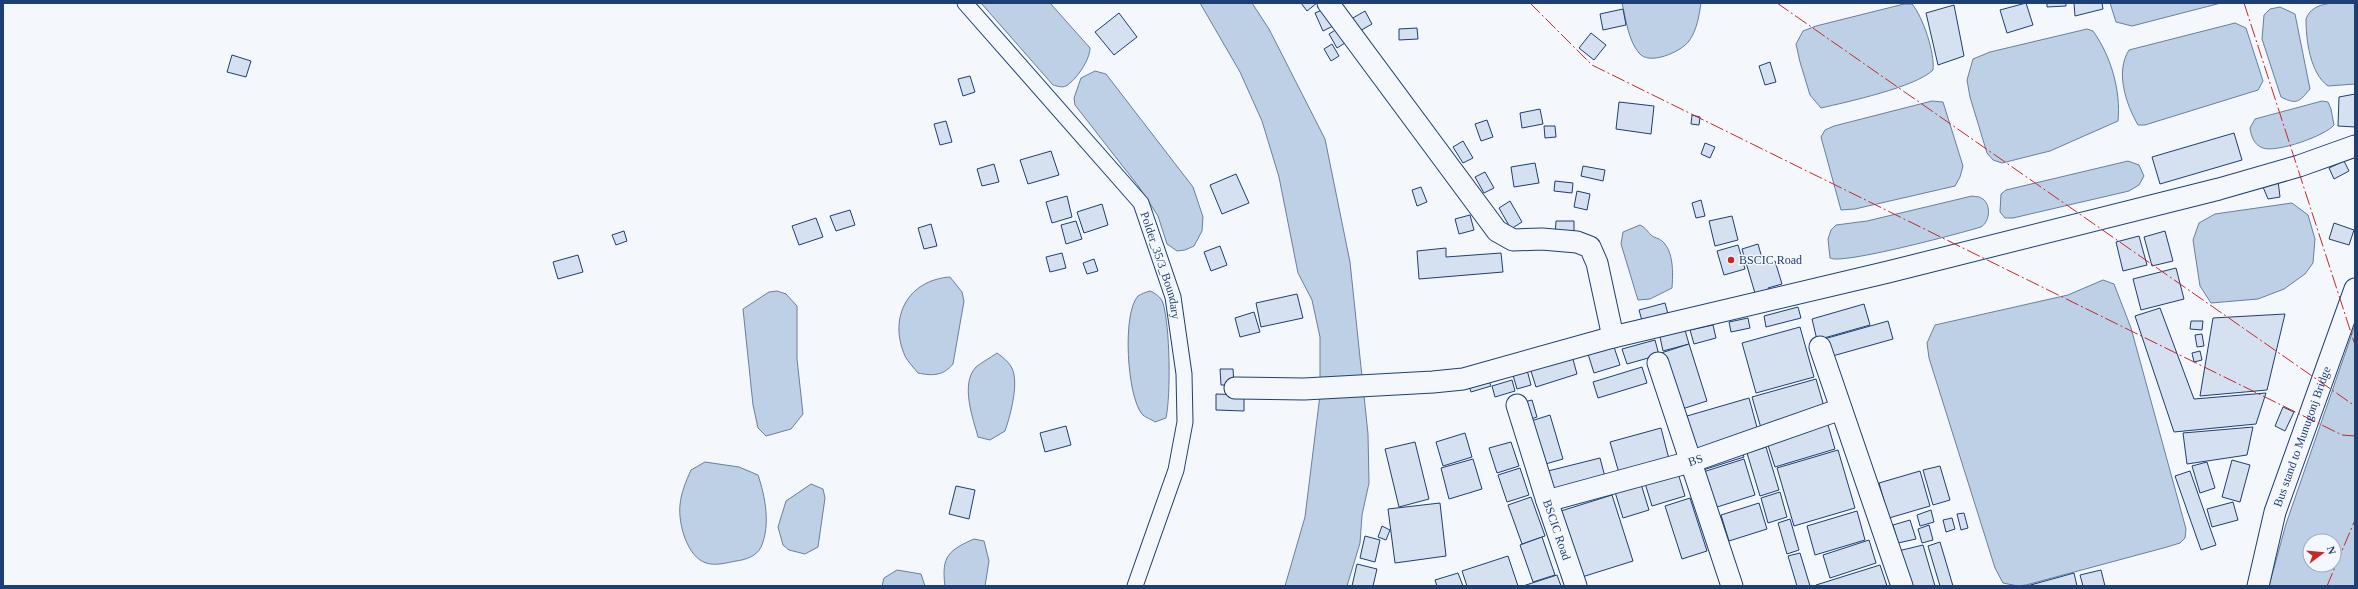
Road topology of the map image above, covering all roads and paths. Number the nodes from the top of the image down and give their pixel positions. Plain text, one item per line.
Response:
1 (965, 3) edge
2 (1328, 3) edge
3 (2355, 146) edge
4 (2355, 289) edge
5 (1613, 337) junction
6 (1820, 347) dead end
7 (1658, 363) dead end
8 (1234, 388) dead end
9 (1517, 405) dead end
10 (1841, 409) junction
11 (1690, 462) junction
12 (1546, 501) junction
13 (1135, 586) edge
14 (1576, 586) edge
15 (1732, 586) edge
16 (1902, 586) edge
17 (2258, 586) edge

1 - 13 street, Polder_35/3_Boundary
2 - 5 street
3 - 5 street
4 - 17 street, Bus stand to Munugonj Bridge
5 - 8 street
6 - 10 street
7 - 11 street
9 - 12 street, BSCIC Road
10 - 11 street, BS
10 - 16 street
11 - 12 street, BS
11 - 15 street
12 - 14 street, BSCIC Road

